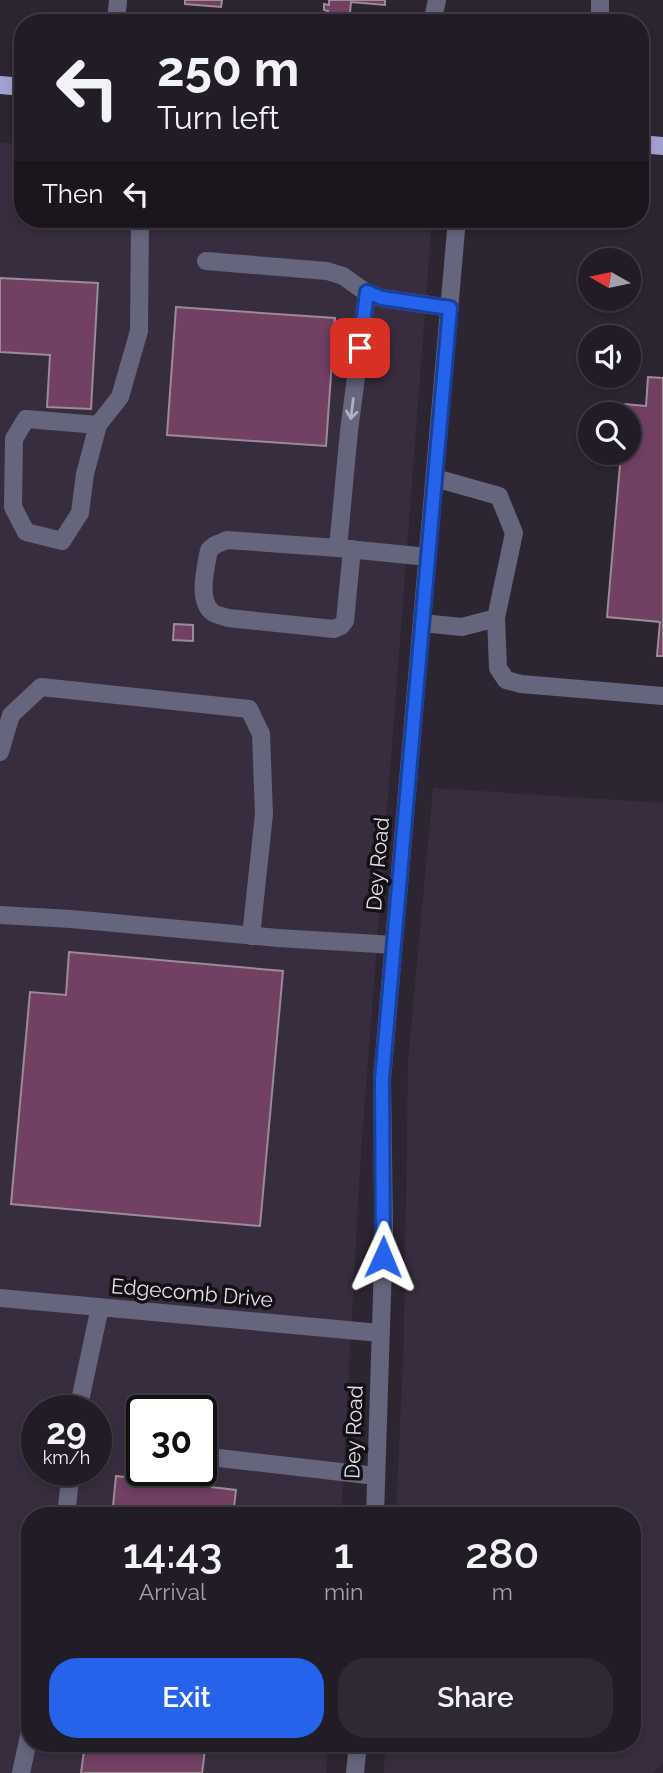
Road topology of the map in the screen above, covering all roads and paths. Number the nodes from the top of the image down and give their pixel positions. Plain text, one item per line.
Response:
1 (140, 228) edge
2 (456, 228) edge
3 (206, 261) dead end
4 (367, 292) junction
5 (450, 308) junction
6 (98, 425) junction
7 (435, 478) junction
8 (345, 549) junction
9 (428, 557) junction
10 (496, 618) junction
11 (422, 623) junction
12 (663, 696) edge
13 (0, 752) edge
14 (0, 915) edge
15 (251, 936) junction
16 (394, 945) junction
17 (0, 1298) edge
18 (100, 1307) junction
19 (380, 1333) junction
20 (81, 1395) edge
21 (217, 1458) edge
22 (376, 1476) junction
23 (69, 1486) edge
24 (67, 1507) edge
25 (375, 1507) edge
26 (26, 1752) edge
27 (357, 1752) edge
28 (21, 1773) edge
29 (355, 1773) edge

1 - 6 street
2 - 5 street, Dey Road
3 - 4 street
4 - 5 street
4 -> 8 street
5 - 7 street, Dey Road
6 - 6 street
7 - 9 street, Dey Road
7 - 10 street
8 - 8 street
8 - 9 street
9 - 11 street, Dey Road
10 - 11 street
10 - 12 street
11 - 16 street, Dey Road
13 - 15 street
14 - 15 street
15 - 16 street
16 - 19 street, Dey Road
17 - 18 street, Edgecomb Drive
18 - 19 street, Edgecomb Drive
18 - 20 street
19 - 22 street, Dey Road
21 - 22 street
22 - 25 street, Dey Road
23 - 24 street
26 - 28 street
27 - 29 street

